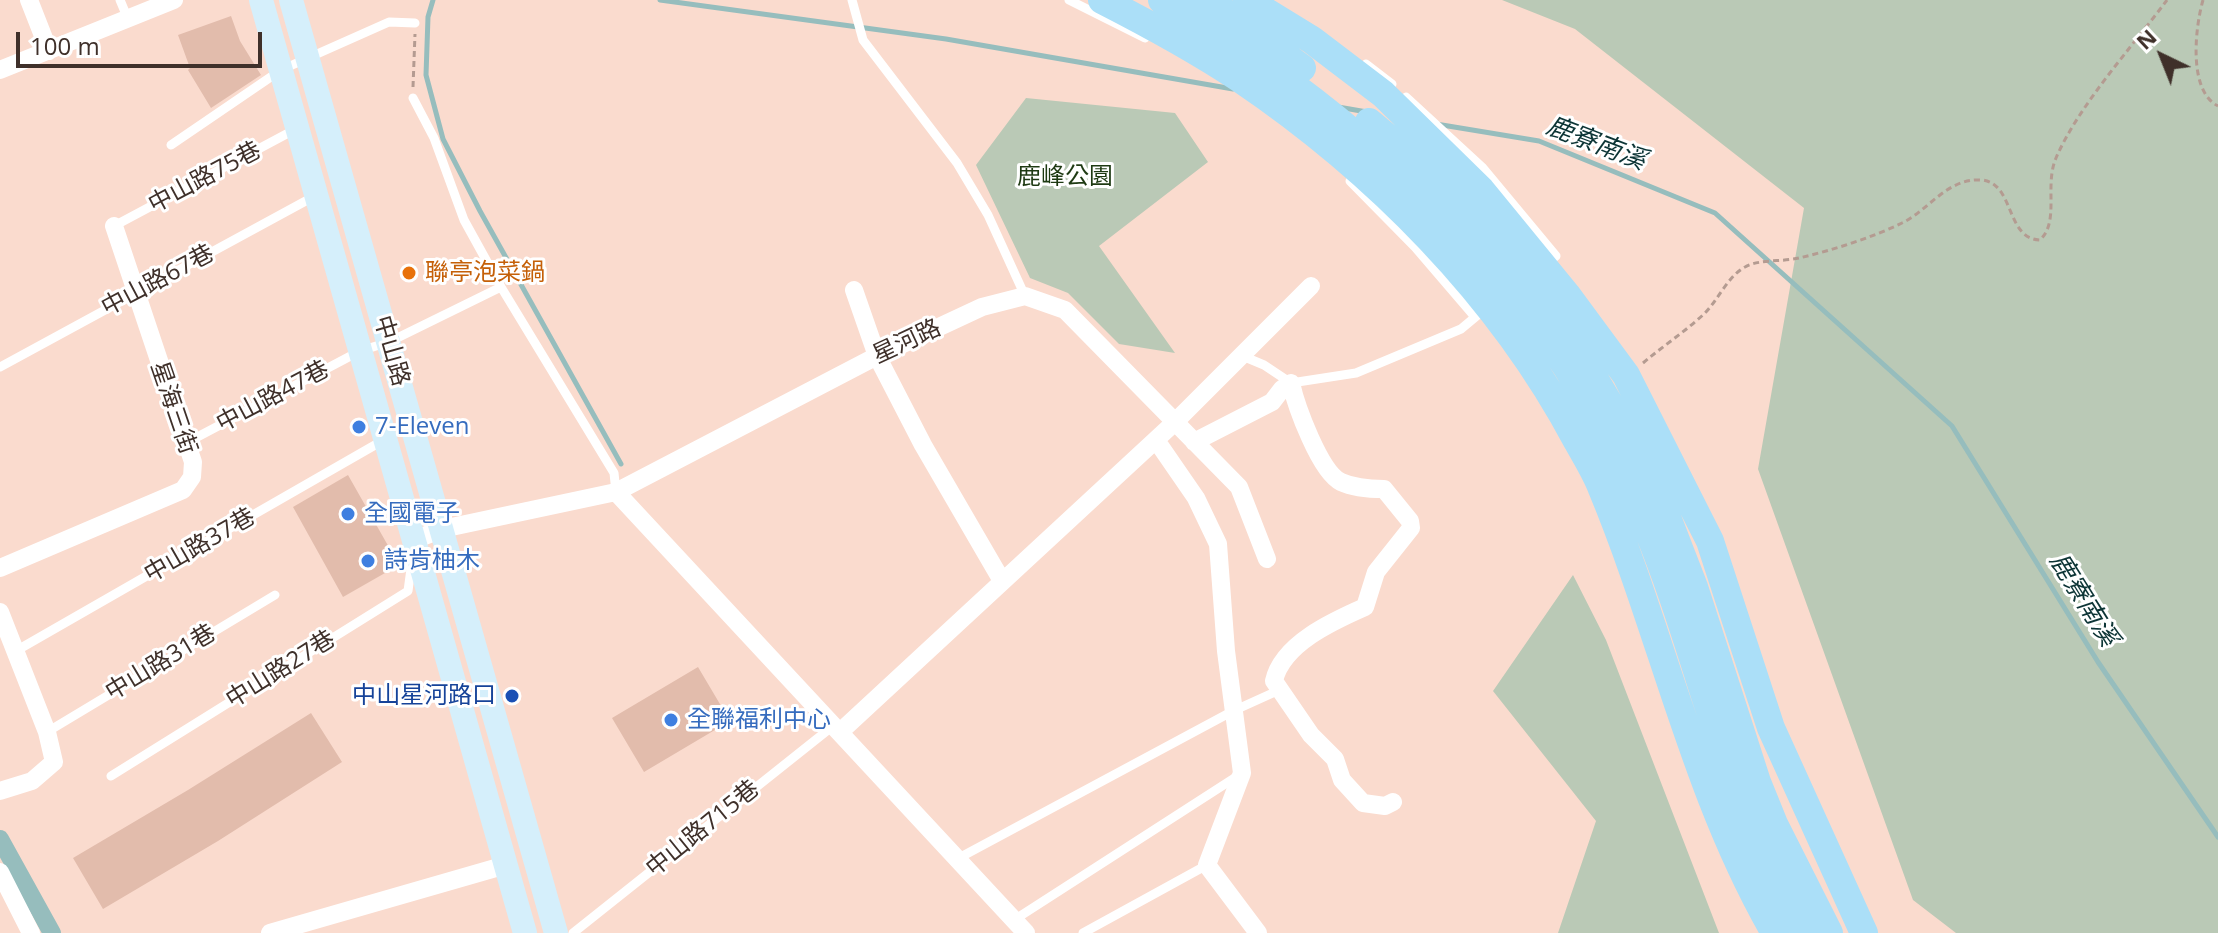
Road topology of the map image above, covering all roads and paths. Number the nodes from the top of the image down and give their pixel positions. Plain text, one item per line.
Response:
1 (29, 0) edge
2 (120, 0) edge
3 (174, 0) edge
4 (261, 0) edge
5 (291, 0) edge
6 (852, 0) edge
7 (1069, 0) edge
8 (1102, 0) edge
9 (1162, 0) edge
10 (1203, 0) edge
11 (1247, 0) edge
12 (2167, 0) edge
13 (2203, 0) edge
14 (1288, 12) dead end
15 (128, 19) junction
16 (415, 23) joint
17 (1156, 44) dead end
18 (1340, 47) dead end
19 (49, 51) junction
20 (1354, 56) dead end
21 (309, 58) junction
22 (0, 70) edge
23 (281, 70) junction
24 (1245, 95) dead end
25 (413, 98) joint
26 (2218, 106) edge
27 (1281, 122) dead end
28 (297, 129) junction
29 (171, 145) dead end
30 (1340, 171) dead end
31 (316, 196) junction
32 (114, 226) joint
33 (1311, 286) dead end
34 (501, 287) junction
35 (854, 290) dead end
36 (134, 293) junction
37 (1025, 296) junction
38 (1475, 317) junction
39 (389, 342) junction
40 (360, 351) junction
41 (1240, 355) junction
42 (877, 356) junction
43 (0, 367) edge
44 (1637, 367) dead end
45 (1291, 383) junction
46 (1175, 422) junction
47 (385, 439) junction
48 (1156, 440) junction
49 (1194, 442) junction
50 (185, 444) junction
51 (616, 492) junction
52 (442, 529) junction
53 (414, 540) junction
54 (1267, 559) dead end
55 (0, 568) edge
56 (1002, 581) junction
57 (275, 595) dead end
58 (0, 612) edge
59 (14, 652) junction
60 (1274, 681) junction
61 (1233, 711) junction
62 (836, 729) junction
63 (47, 732) junction
64 (1242, 773) junction
65 (111, 776) dead end
66 (0, 791) edge
67 (1393, 802) dead end
68 (957, 859) junction
69 (506, 865) junction
70 (1207, 865) junction
71 (0, 872) edge
72 (1020, 926) edge
73 (302, 928) edge
74 (31, 933) edge
75 (270, 933) edge
76 (525, 933) edge
77 (556, 933) edge
78 (573, 933) edge
79 (1083, 933) edge
80 (1258, 933) edge
81 (1775, 933) edge
82 (1805, 933) edge
83 (1829, 933) edge
84 (1864, 933) edge

1 - 19 street
2 - 15 lane
3 - 15 street
4 - 23 street, 中山路
5 - 21 street, 中山路
6 - 37 lane
7 - 17 lane
8 - 81 main road
9 - 82 main road
10 - 83 main road
11 - 84 main road
12 - 44 path
13 - 26 path
14 - 18 lane
15 - 19 street
16 - 21 lane
16 - 25 path
19 - 22 street
20 - 38 lane
21 - 23 lane
21 - 39 street, 中山路
23 - 28 street, 中山路
23 - 29 lane
24 - 27 lane
25 - 34 lane
28 - 31 street, 中山路
28 - 32 lane, 中山路75巷
30 - 38 lane
31 - 36 lane, 中山路67巷
31 - 40 street, 中山路
32 - 36 street, 星海三街
33 - 41 street
34 - 39 lane, 中山路47巷
34 - 51 lane
35 - 42 street
36 - 43 lane, 中山路67巷
36 - 50 street, 星海三街
37 - 42 street, 星河路
37 - 46 street
38 - 45 lane
39 - 40 lane, 中山路47巷
39 - 52 street, 中山路
40 - 47 street, 中山路
40 - 50 lane, 中山路47巷
41 - 45 lane
41 - 46 street
42 - 51 street, 星河路
42 - 56 street
45 - 49 street
45 - 60 street
46 - 48 street
46 - 49 street
47 - 53 street, 中山路
47 - 59 lane, 中山路37巷
48 - 56 street
48 - 61 street
49 - 54 street
50 - 55 street, 星海三街
51 - 52 street, 星河路
51 - 62 street
52 - 53 street, 星河路
52 - 77 street, 中山路
53 - 65 lane, 中山路27巷
53 - 69 street, 中山路
56 - 62 street
57 - 63 lane, 中山路31巷
58 - 59 street
59 - 63 street
60 - 61 lane
60 - 67 street
61 - 64 street
61 - 68 lane
62 - 68 street
62 - 78 lane, 中山路715巷
63 - 66 street
64 - 70 street
64 - 72 lane
68 - 72 street
69 - 73 street
69 - 76 street, 中山路
70 - 79 lane
70 - 80 street
71 - 74 street
73 - 75 street

